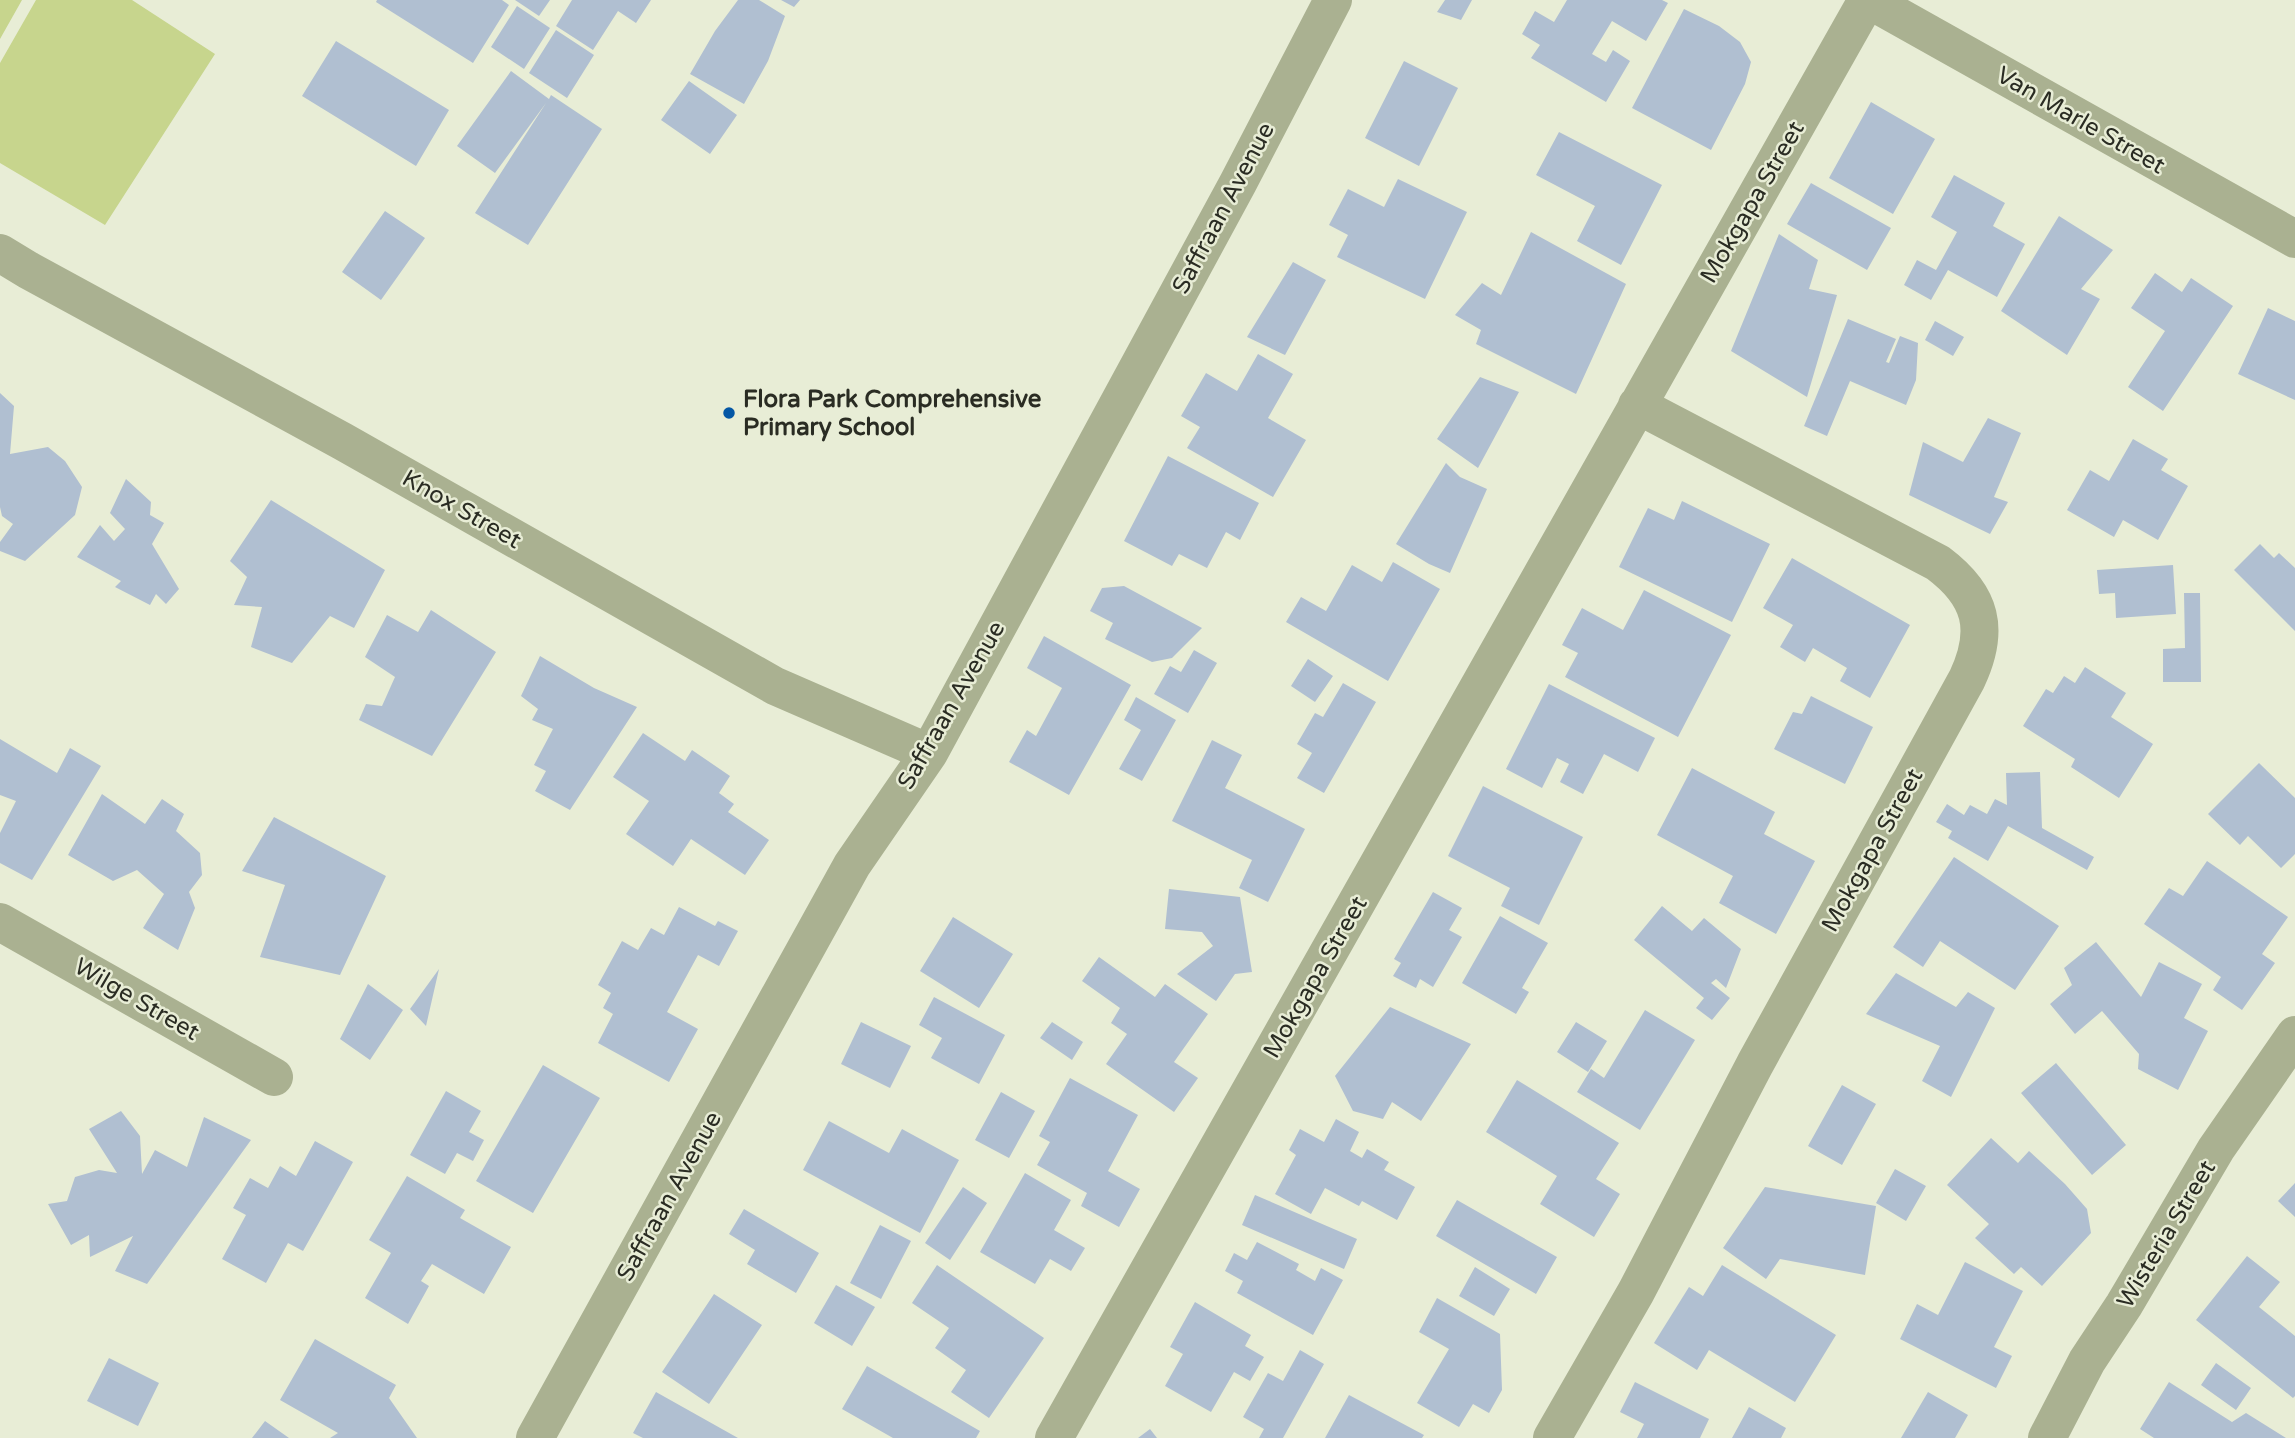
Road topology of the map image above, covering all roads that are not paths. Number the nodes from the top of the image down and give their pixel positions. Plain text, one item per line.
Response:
1 (1333, 0) edge
2 (1868, 0) edge
3 (2295, 239) edge
4 (0, 253) edge
5 (1637, 405) junction
6 (929, 753) junction
7 (0, 922) edge
8 (2295, 1035) edge
9 (274, 1077) dead end
10 (535, 1438) edge
11 (1054, 1438) edge
12 (1552, 1438) edge
13 (2047, 1438) edge

1 - 6 street, Saffraan Avenue
2 - 3 street, Van Marle Street
2 - 5 street, Mokgapa Street
4 - 6 street, Knox Street
5 - 11 street, Mokgapa Street
5 - 12 street, Mokgapa Street
6 - 10 street, Saffraan Avenue
7 - 9 street, Wilge Street
8 - 13 street, Wisteria Street

